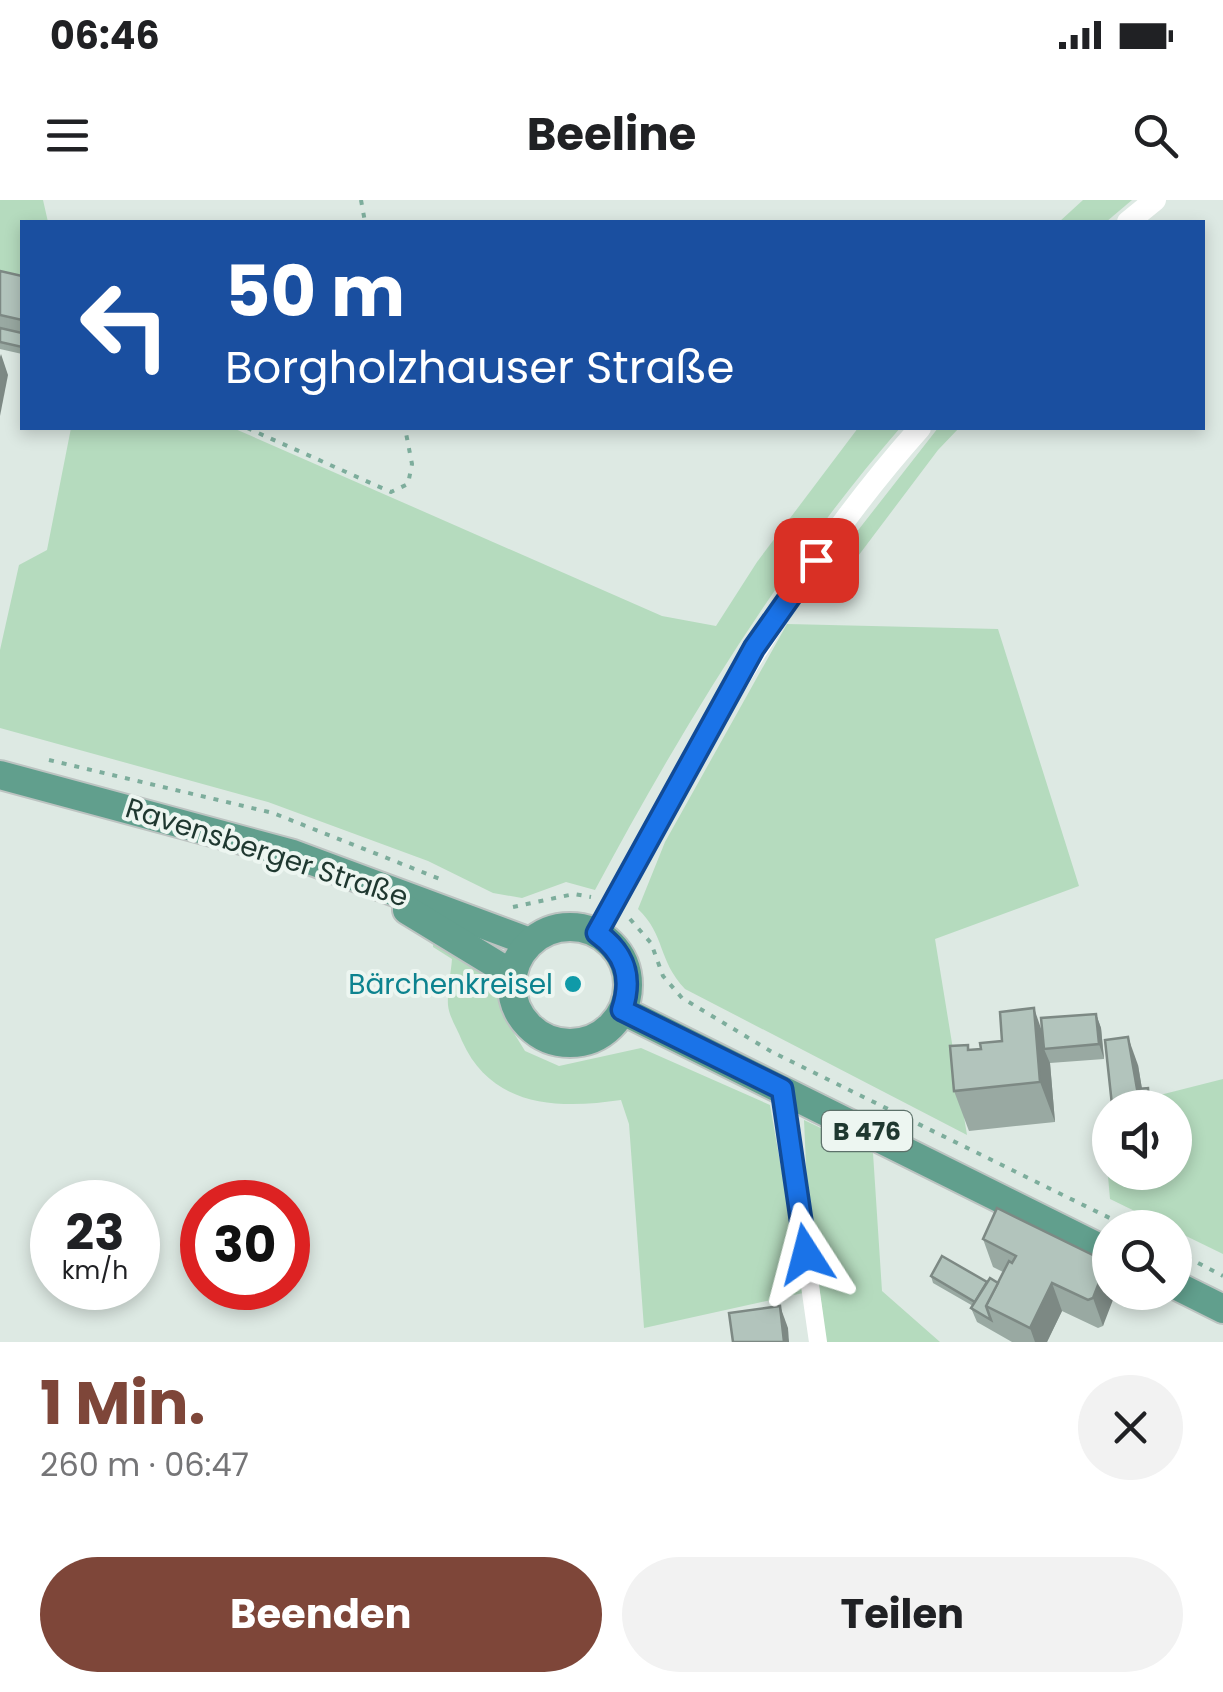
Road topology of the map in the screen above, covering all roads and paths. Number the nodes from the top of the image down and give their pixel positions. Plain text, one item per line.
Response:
1 (1155, 200) edge
2 (1130, 220) edge
3 (251, 430) edge
4 (405, 430) edge
5 (918, 430) edge
6 (0, 776) edge
7 (350, 876) junction
8 (612, 906) junction
9 (597, 933) junction
10 (530, 942) junction
11 (512, 974) junction
12 (622, 1010) junction
13 (782, 1089) junction
14 (1093, 1210) edge
15 (1092, 1244) edge
16 (1192, 1260) edge
17 (1223, 1276) edge
18 (1192, 1294) edge
19 (1223, 1309) edge
20 (818, 1342) edge

1 - 2 street
3 - 4 path
5 - 8 street
6 - 7 main road, Ravensberger Straße
7 - 10 main road, Ravensberger Straße
7 - 11 main road
8 - 9 street
8 - 14 path
9 - 10 main road
9 - 12 main road
10 - 11 main road
11 - 12 main road
12 - 13 main road, B 476
13 - 15 main road, B 476
13 - 20 street
16 - 17 path
18 - 19 main road

